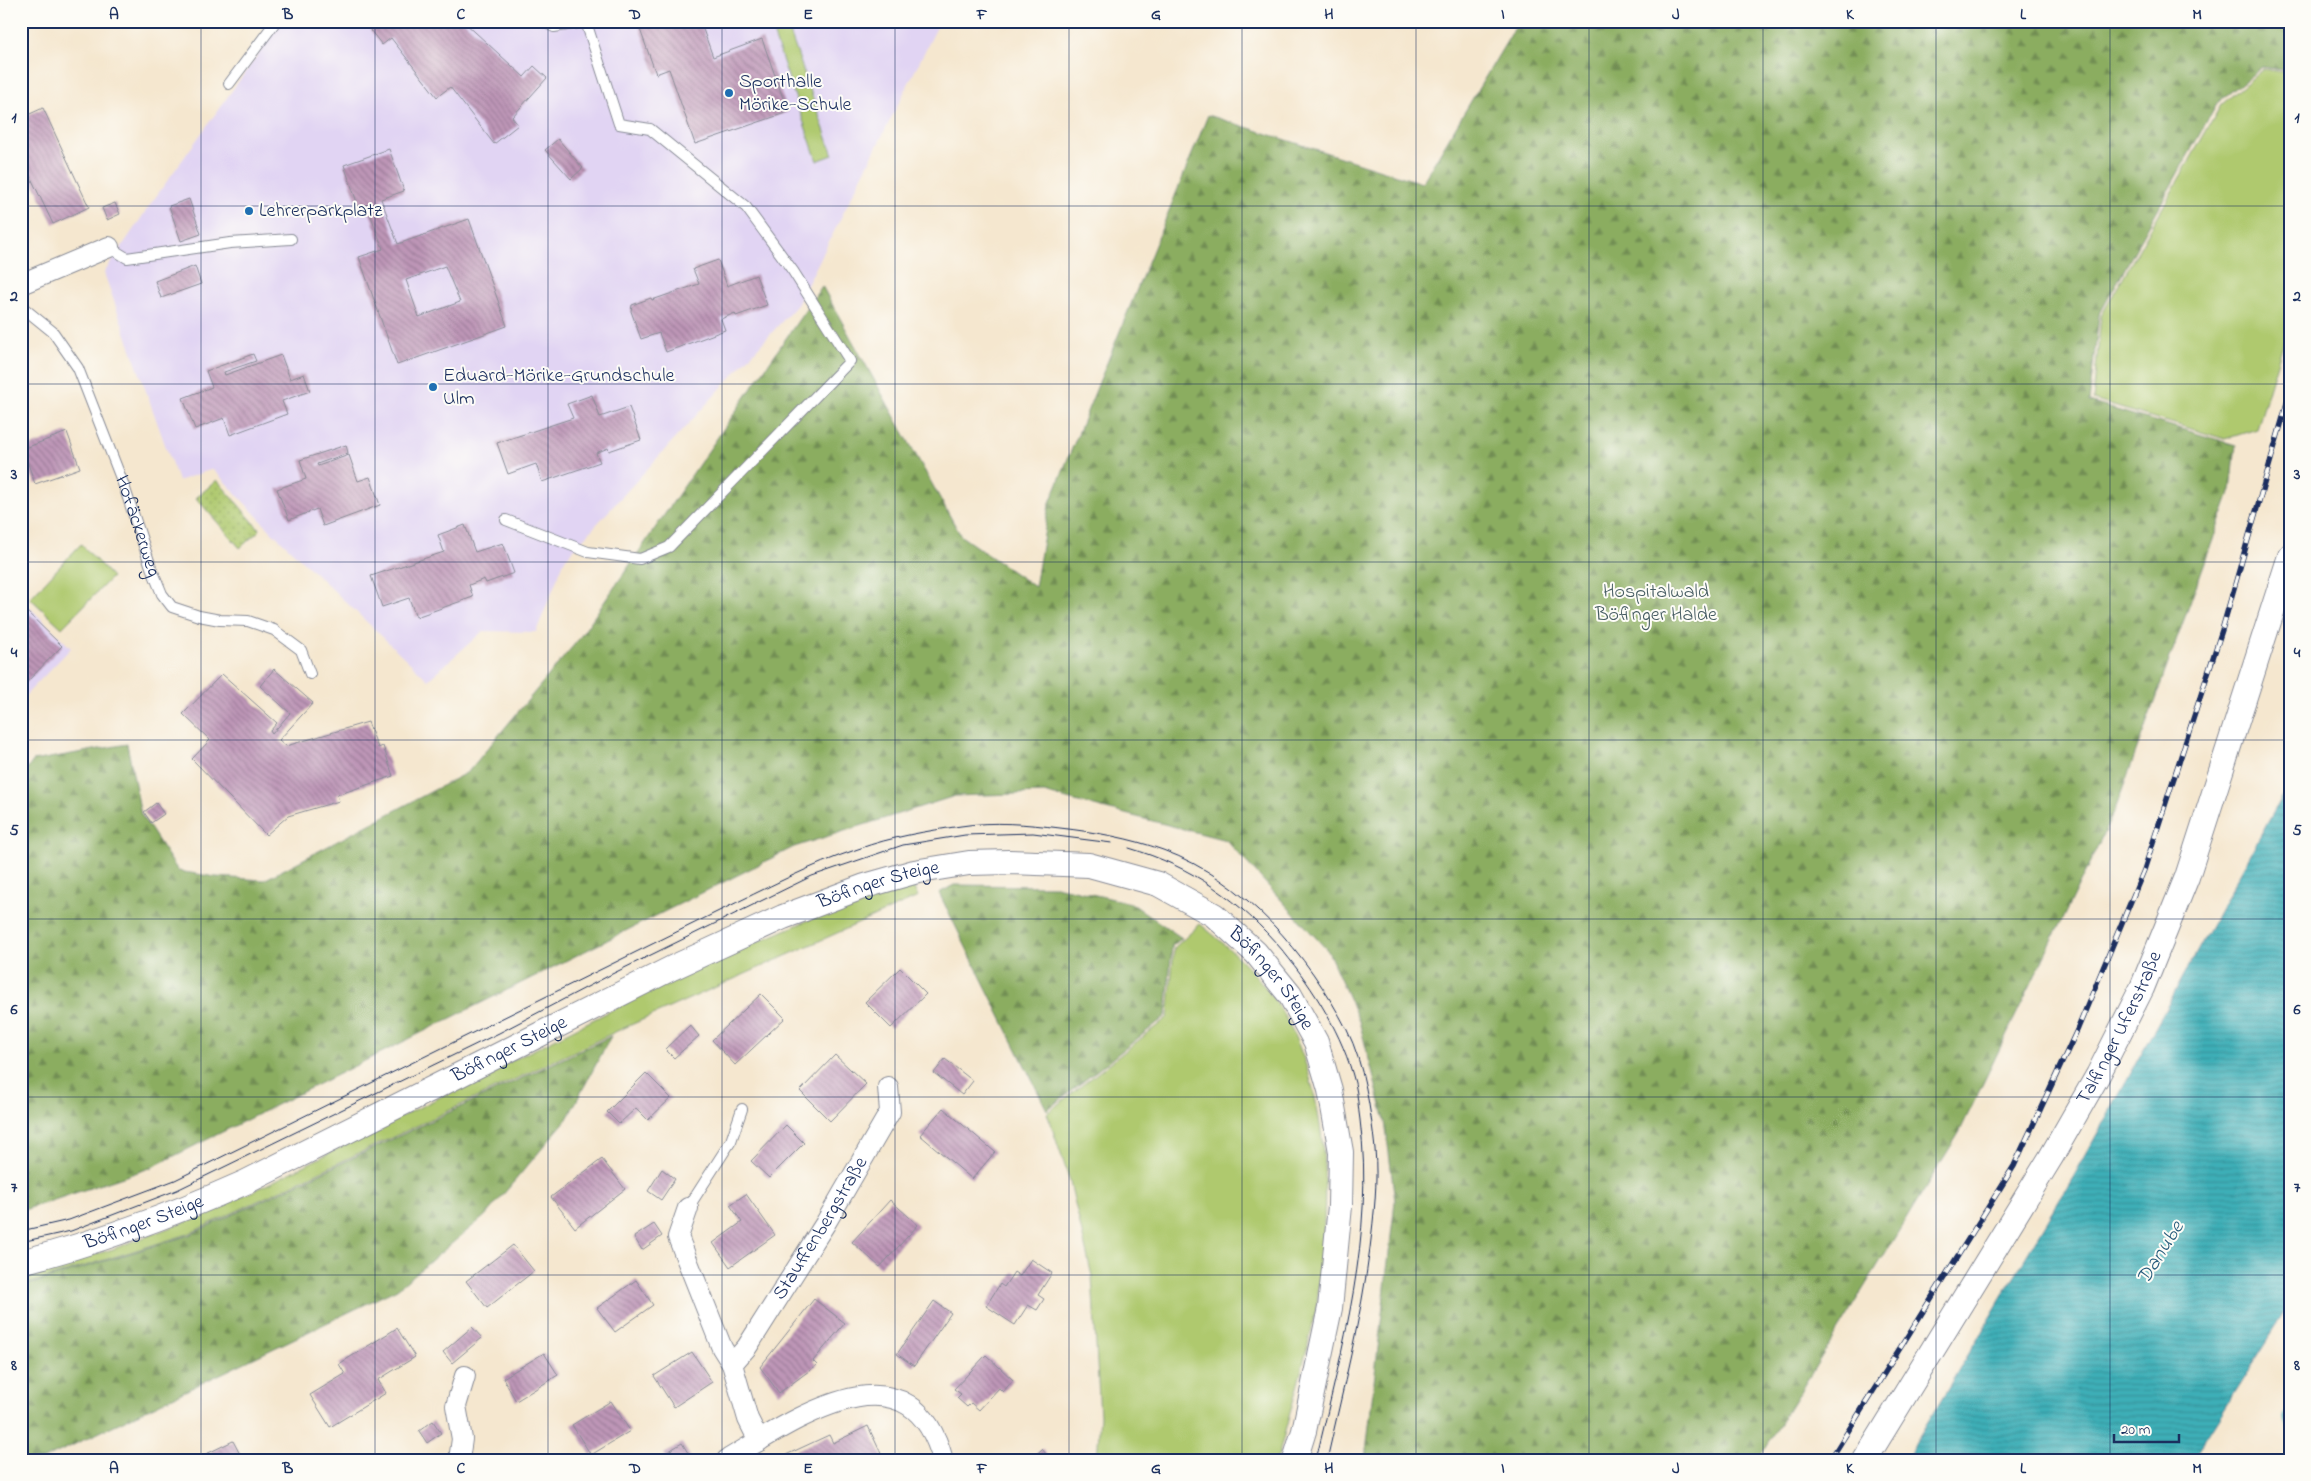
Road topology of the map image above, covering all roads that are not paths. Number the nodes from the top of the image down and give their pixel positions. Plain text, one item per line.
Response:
1 (276, 21) edge
2 (542, 21) edge
3 (229, 84) dead end
4 (291, 239) dead end
5 (109, 247) joint
6 (21, 284) edge
7 (21, 306) edge
8 (506, 520) dead end
9 (2290, 556) edge
10 (310, 674) dead end
11 (888, 1087) dead end
12 (742, 1109) dead end
13 (688, 1208) joint
14 (21, 1262) edge
15 (732, 1364) junction
16 (466, 1376) dead end
17 (760, 1441) junction
18 (459, 1460) edge
19 (727, 1460) edge
20 (943, 1460) edge
21 (1295, 1460) edge
22 (1865, 1460) edge

1 - 3 lane
2 - 8 lane
4 - 5 lane
5 - 6 street
7 - 10 lane, Hofäckerweg
9 - 22 street, Talfinger Uferstraße
11 - 15 street, Stauffenbergstraße
12 - 13 lane
13 - 15 street
14 - 21 street, Böfinger Steige
15 - 17 street
16 - 18 street
17 - 19 street
17 - 20 street

